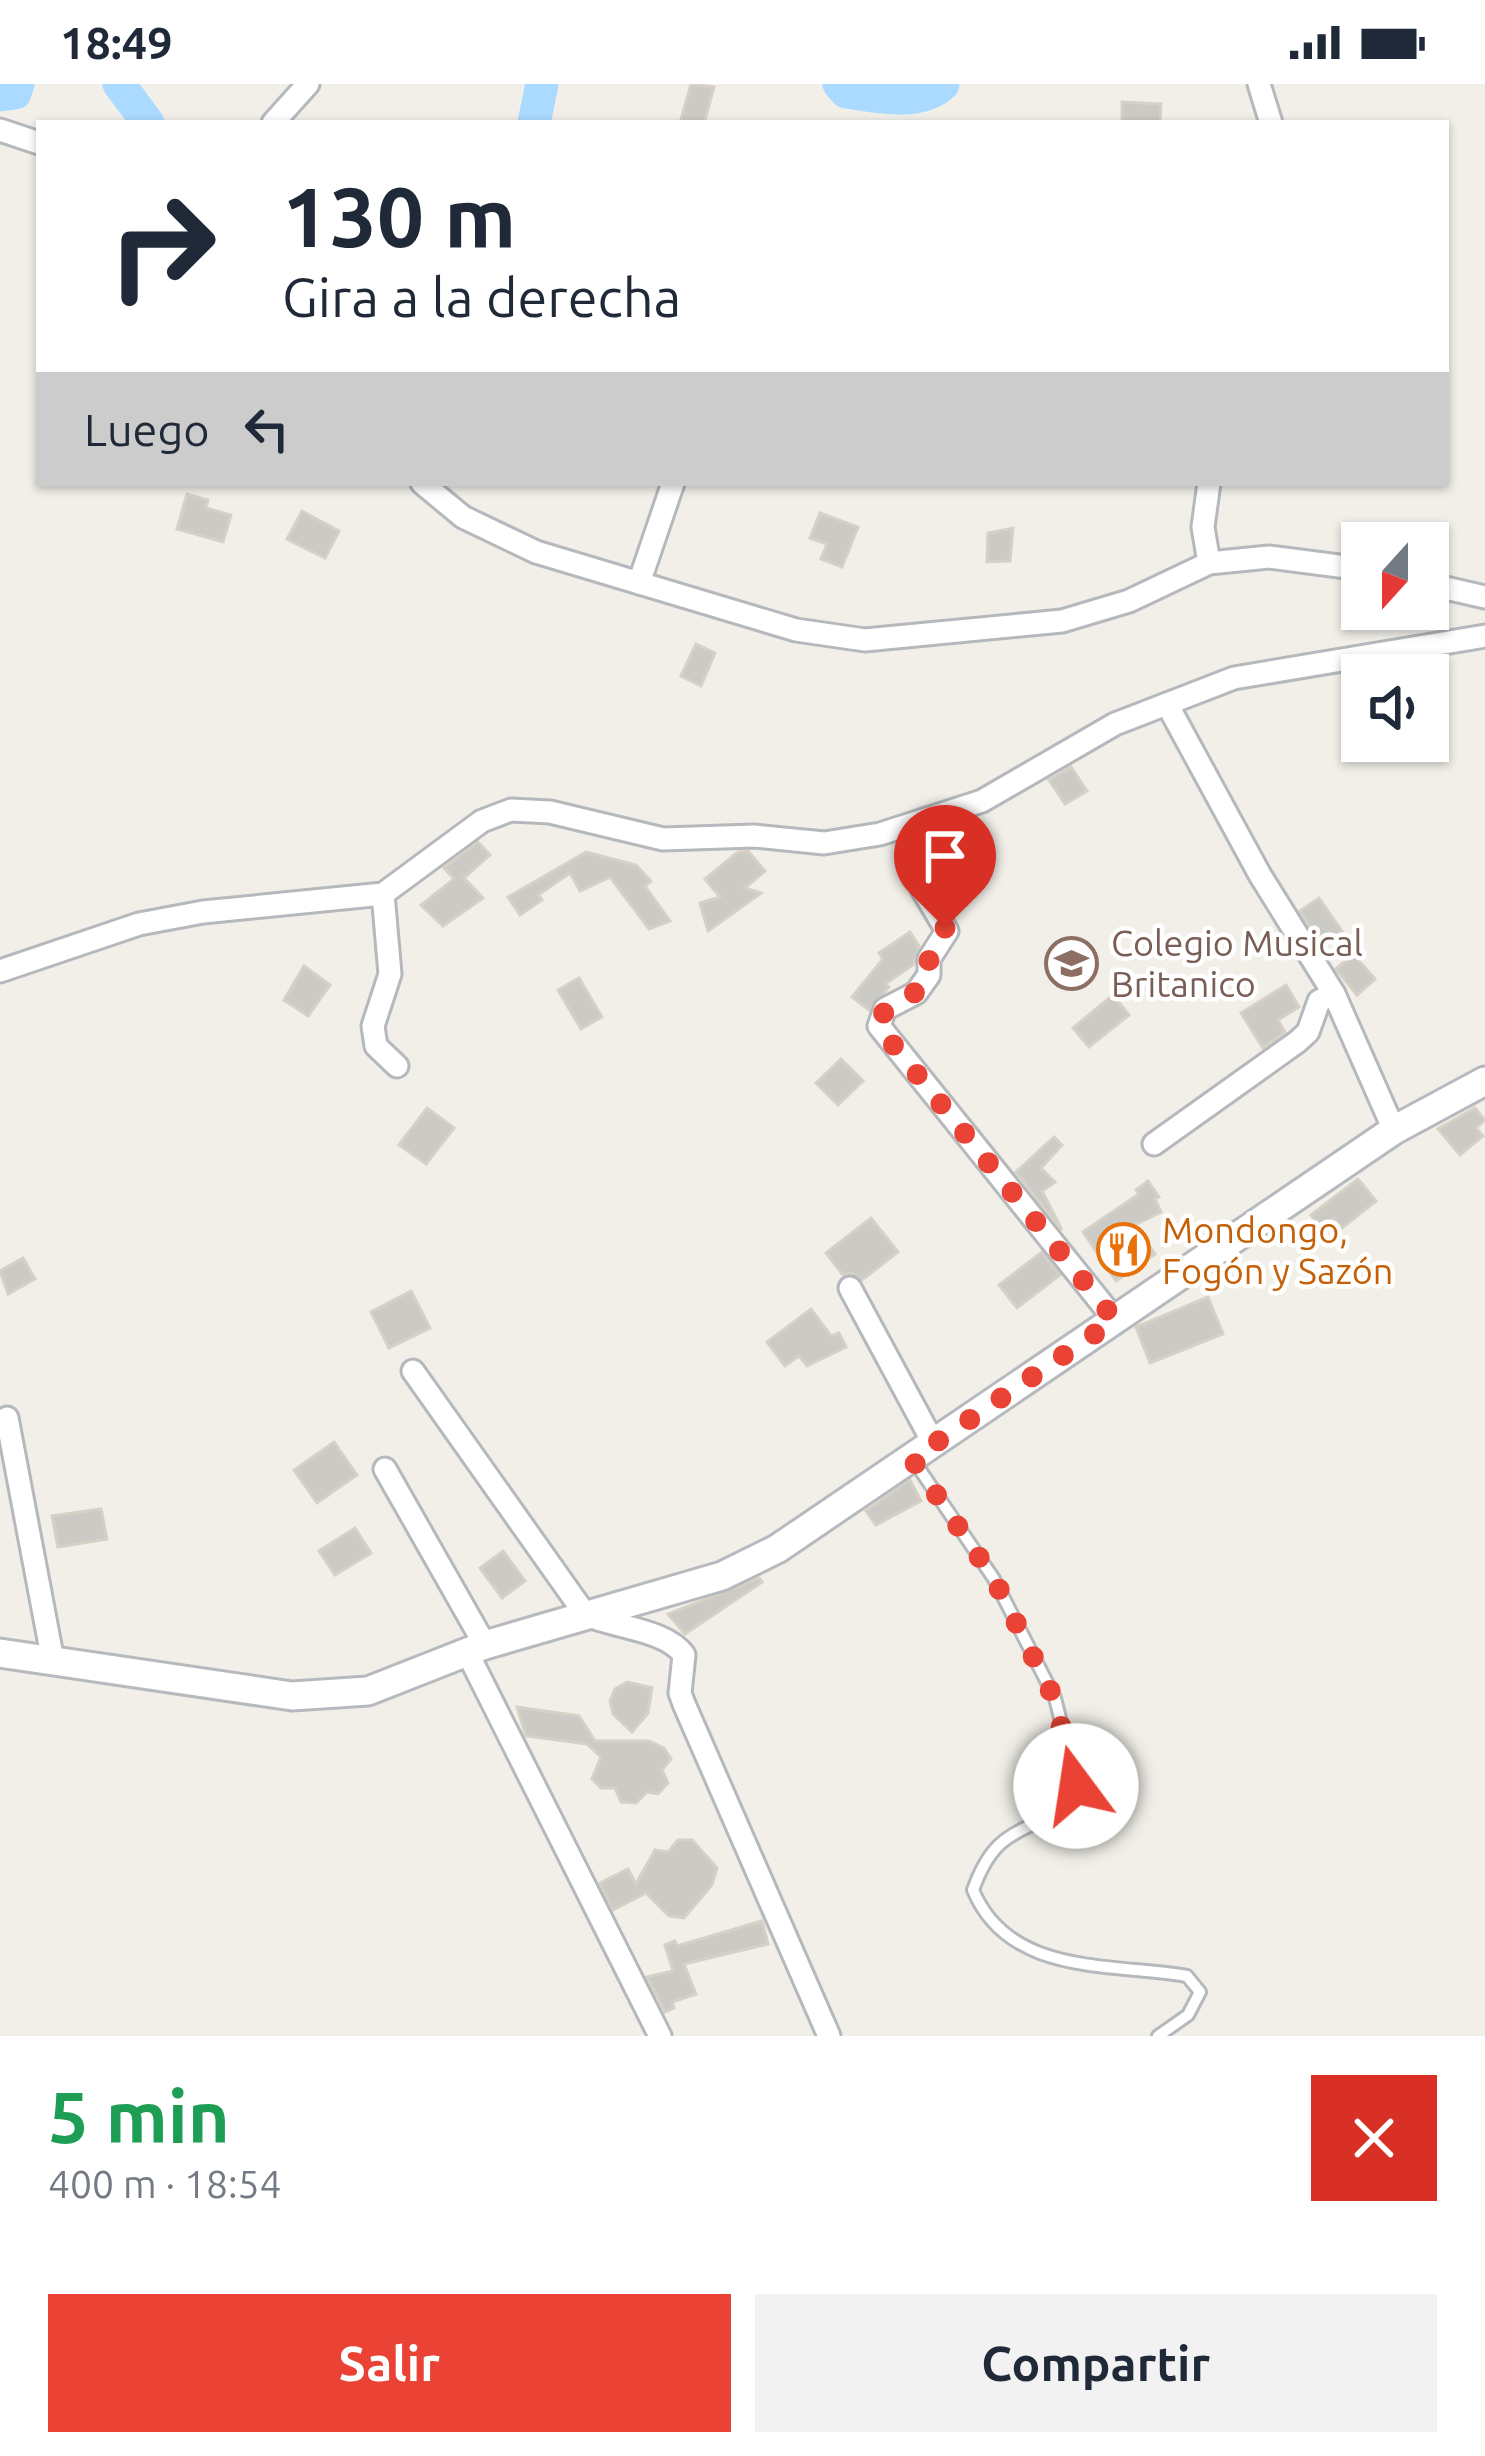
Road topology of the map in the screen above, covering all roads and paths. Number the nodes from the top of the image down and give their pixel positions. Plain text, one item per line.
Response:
1 (308, 84) edge
2 (1259, 84) edge
3 (276, 120) edge
4 (1270, 120) edge
5 (0, 130) edge
6 (36, 142) edge
7 (426, 486) edge
8 (672, 486) edge
9 (1209, 486) edge
10 (1209, 563) junction
11 (1341, 566) edge
12 (639, 583) junction
13 (1449, 589) edge
14 (1485, 597) edge
15 (1485, 636) edge
16 (1167, 704) junction
17 (925, 820) junction
18 (383, 894) junction
19 (0, 971) edge
20 (1334, 994) junction
21 (397, 1066) dead end
22 (1485, 1081) edge
23 (1394, 1130) junction
24 (1154, 1144) dead end
25 (850, 1288) dead end
26 (1115, 1320) junction
27 (412, 1370) dead end
28 (7, 1418) dead end
29 (923, 1452) junction
30 (385, 1469) dead end
31 (586, 1614) junction
32 (476, 1648) junction
33 (0, 1653) edge
34 (53, 1661) junction
35 (661, 2036) edge
36 (829, 2036) edge
37 (1158, 2036) edge

1 - 3 street
2 - 4 street
5 - 6 street
7 - 12 street
8 - 12 street
9 - 10 street
10 - 11 street
10 - 12 street
13 - 14 street
15 - 16 street
16 - 17 street
16 - 20 street
17 - 18 street
17 - 26 street
18 - 19 street
18 - 21 street
20 - 23 street
20 - 24 street
22 - 23 street
23 - 26 street
25 - 29 street
26 - 29 street
27 - 31 street
28 - 34 street
29 - 31 street
29 - 37 lane
30 - 32 street
31 - 32 street
31 - 36 street
32 - 34 street
32 - 35 street
33 - 34 street

